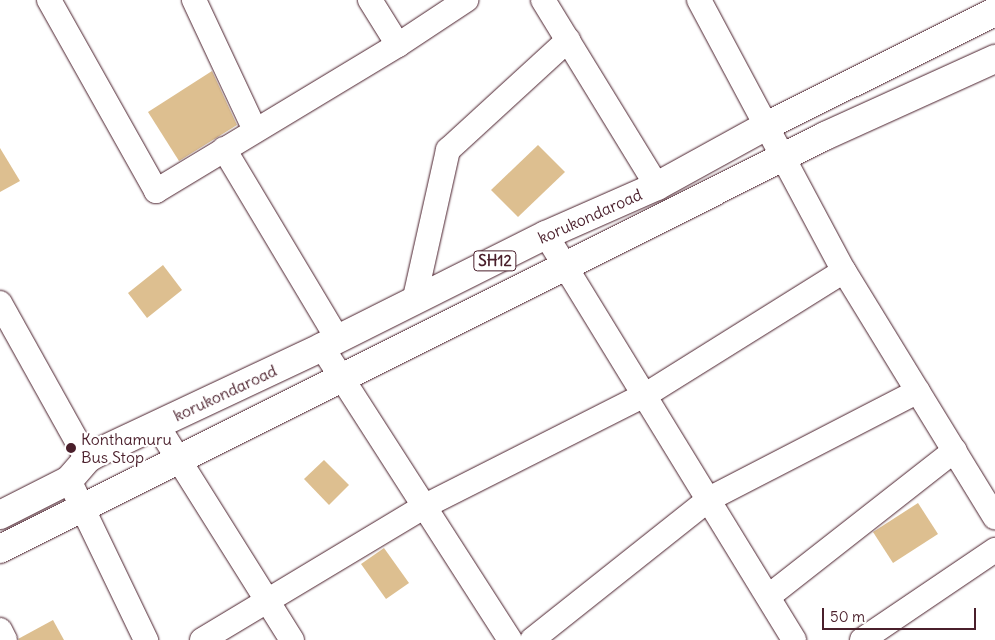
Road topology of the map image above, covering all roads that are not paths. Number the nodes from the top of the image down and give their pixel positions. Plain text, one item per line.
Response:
1 (49, 0) edge
2 (370, 0) edge
3 (466, 0) edge
4 (543, 0) edge
5 (196, 1) edge
6 (703, 2) edge
7 (995, 12) edge
8 (568, 40) junction
9 (398, 45) junction
10 (995, 59) edge
11 (768, 125) junction
12 (255, 130) junction
13 (224, 149) junction
14 (784, 156) junction
15 (657, 186) junction
16 (546, 235) junction
17 (566, 266) junction
18 (844, 272) junction
19 (414, 302) junction
20 (0, 303) edge
21 (329, 342) junction
22 (342, 378) junction
23 (918, 391) junction
24 (647, 394) junction
25 (157, 425) junction
26 (955, 450) junction
27 (87, 459) junction
28 (179, 459) junction
29 (69, 480) junction
30 (709, 499) junction
31 (425, 506) junction
32 (83, 508) junction
33 (0, 515) edge
34 (995, 518) edge
35 (0, 549) edge
36 (995, 550) edge
37 (769, 596) junction
38 (267, 602) junction
39 (0, 630) edge
40 (5, 640) edge
41 (146, 640) edge
42 (202, 640) edge
43 (292, 640) edge
44 (510, 640) edge
45 (532, 640) edge
46 (794, 640) edge
47 (862, 640) edge

1 - 13 street
2 - 9 street
3 - 9 street
4 - 8 street
5 - 12 street
6 - 11 street
7 - 11 main road, korukondaroad / SH12
8 - 15 street
8 - 19 street
9 - 12 street
10 - 14 main road, SH12
11 - 14 street
11 - 15 main road, korukondaroad / SH12
12 - 13 street
13 - 21 street
14 - 17 main road, SH12
14 - 18 street
15 - 16 main road, korukondaroad / SH12
16 - 17 street
16 - 19 main road, korukondaroad / SH12
17 - 22 main road, SH12
17 - 24 street
18 - 23 street
18 - 24 street
19 - 21 main road, korukondaroad / SH12
20 - 27 street
21 - 22 street
21 - 25 main road, korukondaroad / SH12
22 - 28 main road, SH12
22 - 31 street
23 - 26 street
23 - 30 street
24 - 30 street
24 - 31 street
25 - 27 main road, korukondaroad / SH12
25 - 28 street
26 - 34 street
26 - 37 street
27 - 29 main road, korukondaroad / SH12
28 - 32 main road, SH12
28 - 38 street
29 - 32 street
29 - 33 main road, korukondaroad / SH12
30 - 37 street
30 - 45 street
31 - 38 street
31 - 44 street
32 - 35 main road, SH12
32 - 41 street
36 - 47 street
37 - 46 street
38 - 42 street
38 - 43 street
39 - 40 street

